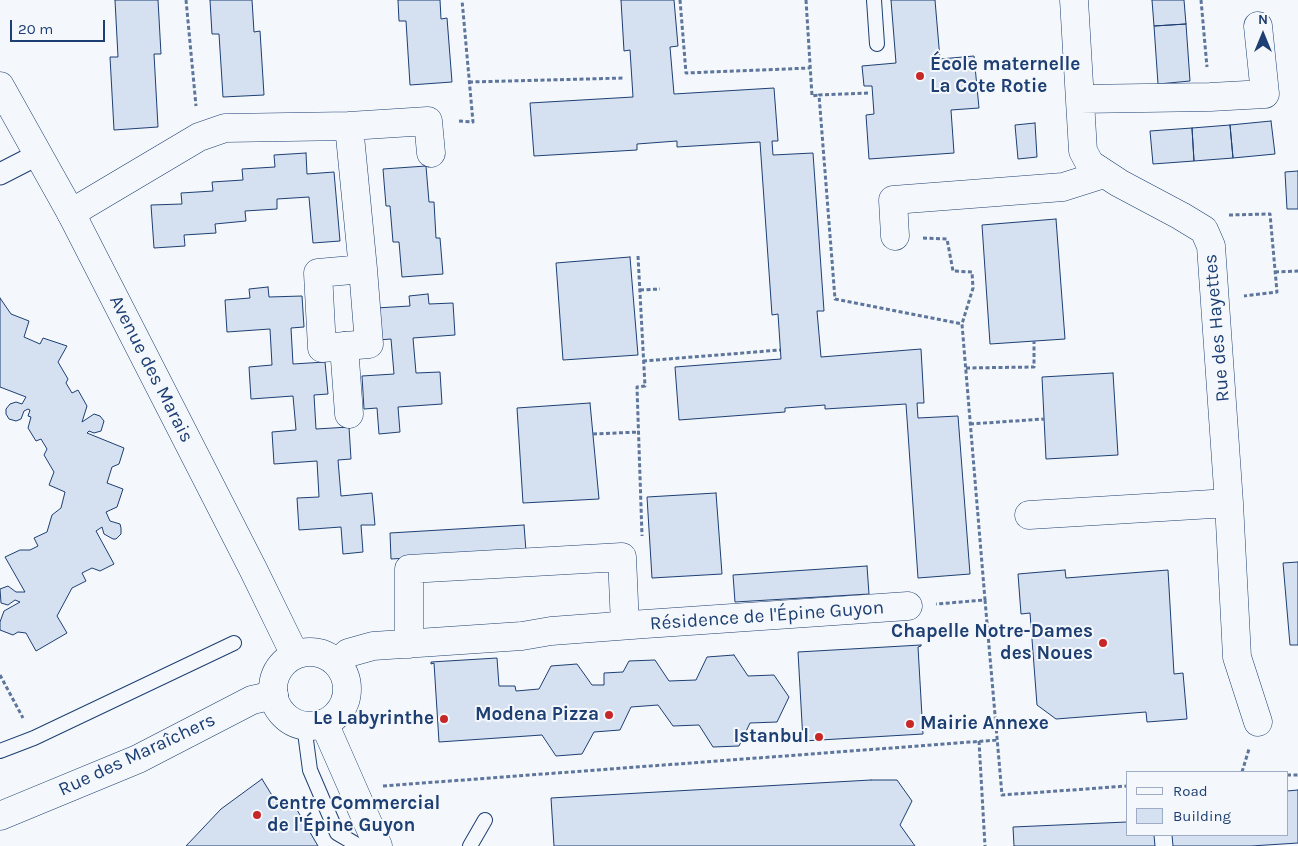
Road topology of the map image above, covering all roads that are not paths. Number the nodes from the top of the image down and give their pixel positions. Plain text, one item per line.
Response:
1 (874, 0) edge
2 (1074, 0) edge
3 (1258, 26) dead end
4 (877, 44) dead end
5 (0, 86) edge
6 (1080, 99) junction
7 (349, 126) junction
8 (432, 153) dead end
9 (37, 155) junction
10 (0, 174) edge
11 (1104, 174) junction
12 (71, 213) junction
13 (895, 236) road end
14 (363, 269) junction
15 (344, 346) junction
16 (349, 414) dead end
17 (1229, 503) junction
18 (1029, 515) dead end
19 (908, 606) road end
20 (625, 625) junction
21 (234, 643) dead end
22 (409, 644) junction
23 (295, 655) junction
24 (338, 663) junction
25 (274, 695) junction
26 (1258, 722) dead end
27 (314, 724) junction
28 (0, 751) edge
29 (0, 816) edge
30 (485, 820) dead end
31 (359, 846) edge
32 (378, 846) edge
33 (470, 846) edge

1 - 4 lane
2 - 6 street, Rue des Hayettes
3 - 6 street
5 - 9 street, Avenue des Marais
6 - 11 street, Rue des Hayettes
7 - 8 street
7 - 12 street
7 - 14 street
9 - 10 street
9 - 12 street, Avenue des Marais
11 - 13 street
11 - 17 street, Rue des Hayettes
12 - 23 street, Avenue des Marais
14 - 15 street
14 - 15 street
15 - 16 street
17 - 18 street
17 - 26 street, Rue des Hayettes
19 - 20 street, Résidence de l'Épine Guyon
20 - 22 street, Résidence de l'Épine Guyon
20 - 22 street, Résidence de l'Épine Guyon
21 - 28 lane
22 - 24 street, Résidence de l'Épine Guyon
23 - 24 street
23 - 25 street
24 - 27 street
25 - 27 street
25 - 29 street, Rue des Maraîchers
27 - 31 lane
27 - 32 street
30 - 33 lane

